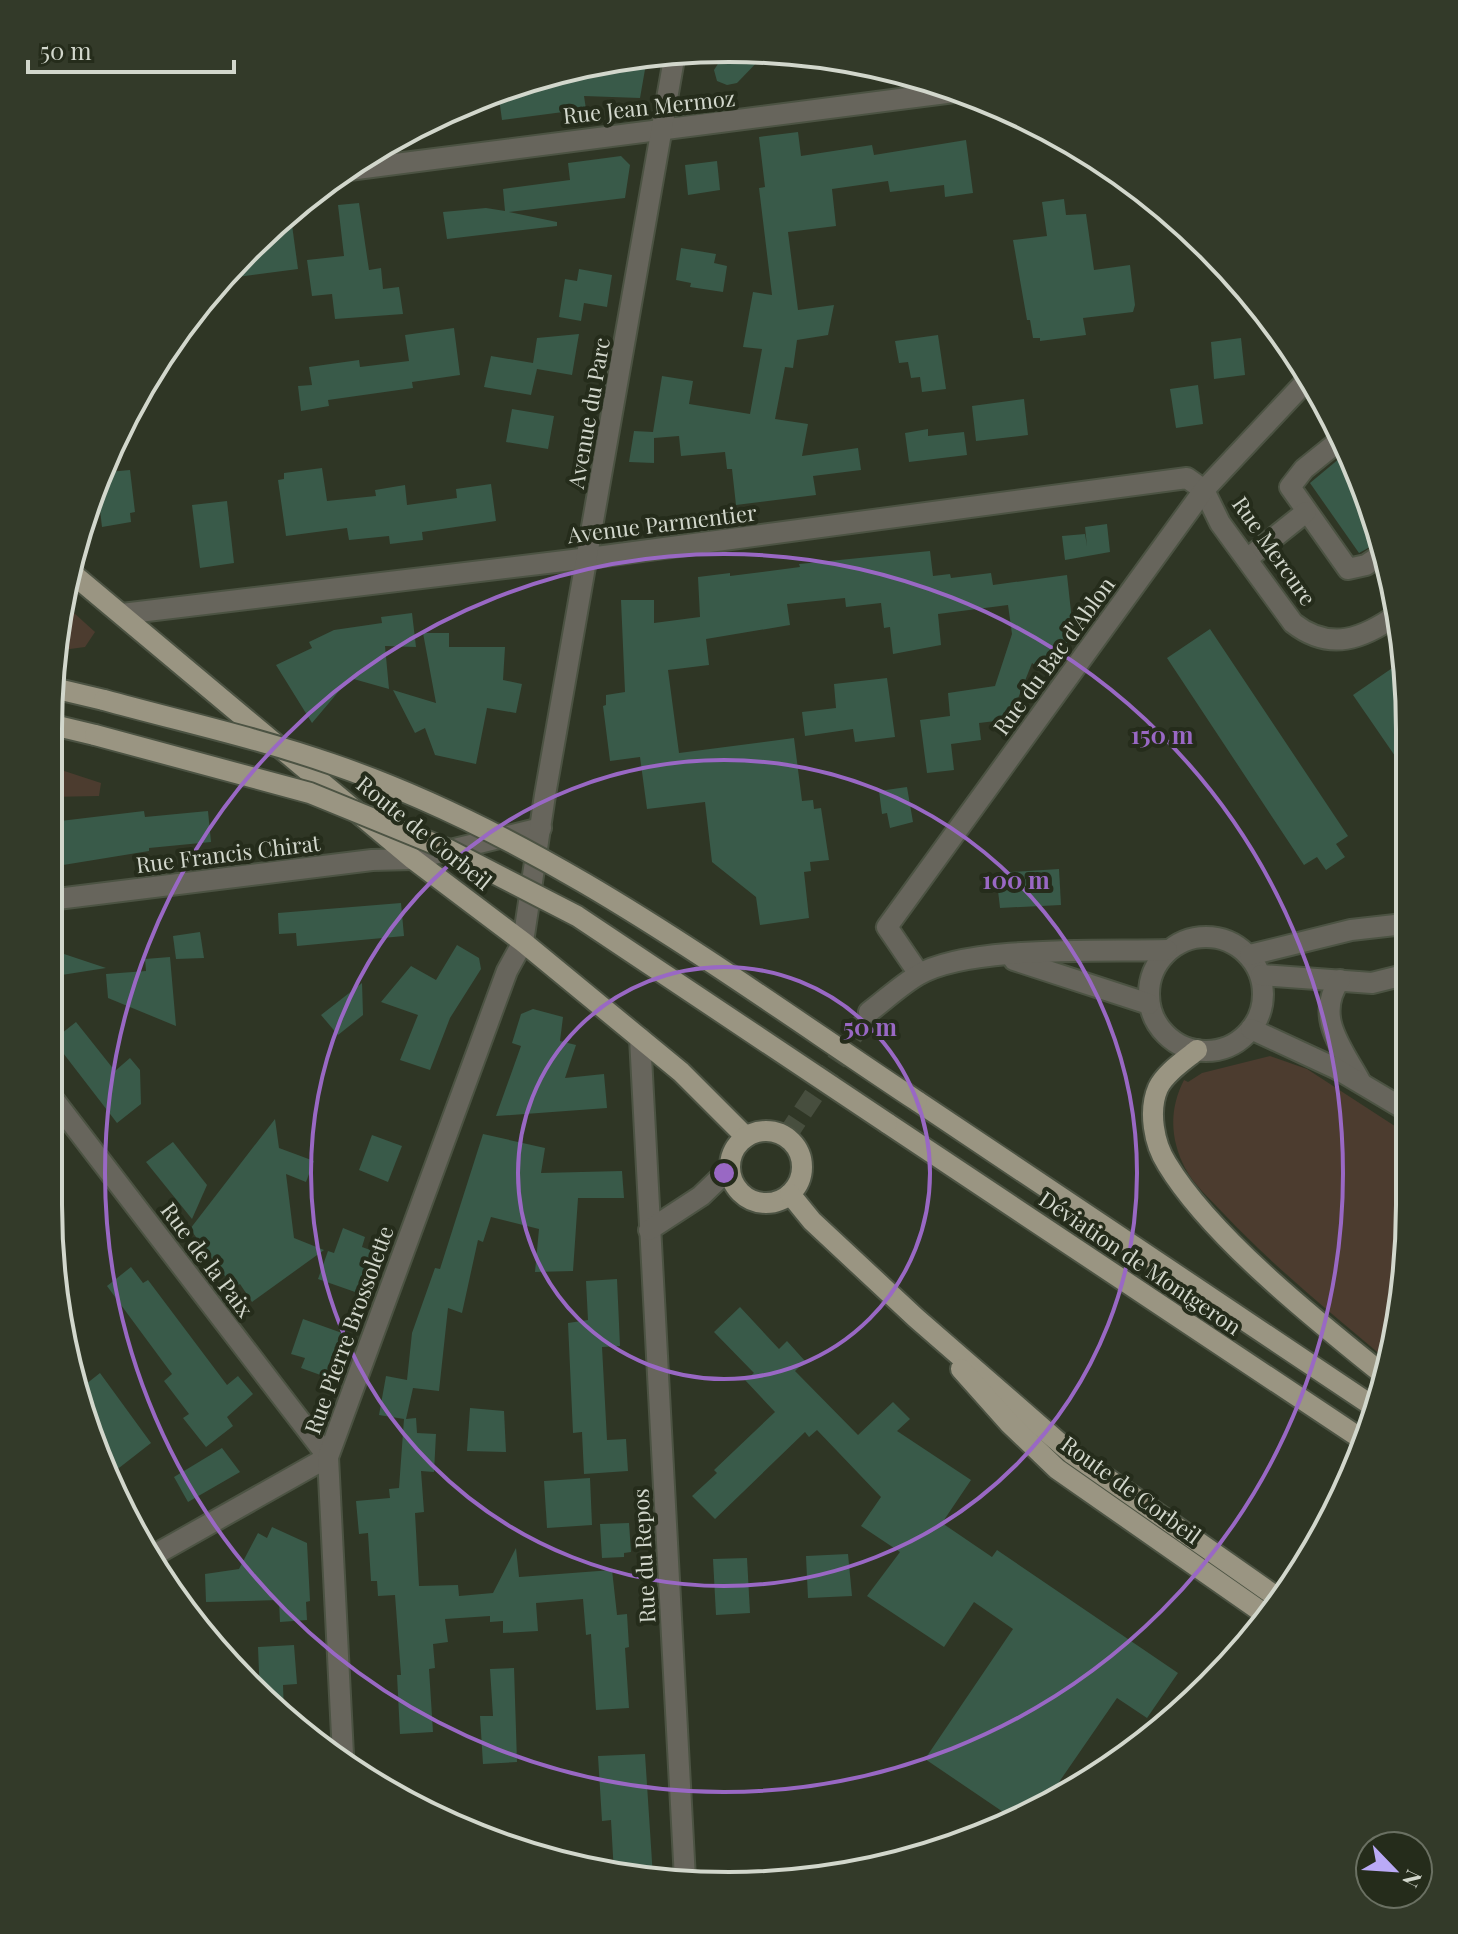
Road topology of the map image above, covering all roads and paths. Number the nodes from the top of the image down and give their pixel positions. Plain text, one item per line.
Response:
1 (673, 64) edge
2 (935, 95) edge
3 (662, 128) junction
4 (369, 167) edge
5 (1301, 386) edge
6 (1332, 446) edge
7 (1204, 490) junction
8 (1306, 512) junction
9 (589, 558) junction
10 (1247, 559) junction
11 (1374, 560) edge
12 (80, 579) edge
13 (122, 614) junction
14 (1387, 621) edge
15 (63, 690) edge
16 (62, 727) edge
17 (541, 828) junction
18 (413, 859) junction
19 (62, 898) edge
20 (1396, 925) edge
21 (523, 942) junction
22 (1167, 950) junction
23 (994, 955) junction
24 (1250, 955) junction
25 (919, 974) junction
26 (1261, 975) junction
27 (1396, 977) edge
28 (1340, 980) junction
29 (1149, 1004) junction
30 (869, 1012) tunnel mouth
31 (1251, 1029) junction
32 (640, 1038) junction
33 (1197, 1050) junction
34 (1361, 1083) junction
35 (1396, 1104) edge
36 (62, 1110) edge
37 (746, 1137) junction
38 (730, 1168) junction
39 (790, 1194) junction
40 (649, 1230) junction
41 (916, 1318) junction
42 (1375, 1368) edge
43 (1366, 1402) edge
44 (1354, 1436) edge
45 (328, 1457) junction
46 (160, 1552) edge
47 (1271, 1593) edge
48 (1259, 1610) edge
49 (343, 1749) edge
50 (685, 1871) edge

1 - 3 street, Avenue du Parc
2 - 3 street, Rue Jean Mermoz
3 - 4 street, Rue Jean Mermoz
3 - 9 street, Avenue du Parc
5 - 7 street, Rue du Bac d'Ablon
6 - 8 street
7 - 9 street, Avenue Parmentier
7 - 10 street, Rue Mercure
7 - 25 street, Rue du Bac d'Ablon
8 - 10 street
8 - 11 street
9 - 13 street, Avenue Parmentier
9 - 17 street, Avenue du Parc
10 - 14 street, Rue Mercure
12 - 13 main road, Route de Corbeil
13 - 18 main road, Route de Corbeil
15 - 43 main road, Déviation de Montgeron, bridge
16 - 44 main road, Déviation de Montgeron, bridge
17 - 18 street
17 - 21 street, Avenue du Parc
18 - 19 street, Rue Francis Chirat
18 - 21 main road, Route de Corbeil
20 - 24 street
21 - 32 main road, Route de Corbeil
21 - 45 street, Rue Pierre Brossolette
22 - 23 street
22 - 24 street
22 - 29 street
23 - 25 street
23 - 29 street
24 - 26 street
25 - 30 street
26 - 28 street
26 - 31 street
27 - 28 street
28 - 34 street
29 - 33 street
31 - 33 street
31 - 34 street
32 - 37 main road, Route de Corbeil
32 - 40 street, Rue du Repos
33 - 42 main road
34 - 35 street
36 - 45 street, Rue de la Paix
37 - 38 main road
37 - 39 main road
38 - 39 main road
38 - 40 street
39 - 41 main road, Route de Corbeil
40 - 50 street, Rue du Repos
41 - 47 main road, Route de Corbeil
41 - 48 main road, Route de Corbeil
45 - 46 street
45 - 49 street, Rue Pierre Brossolette

